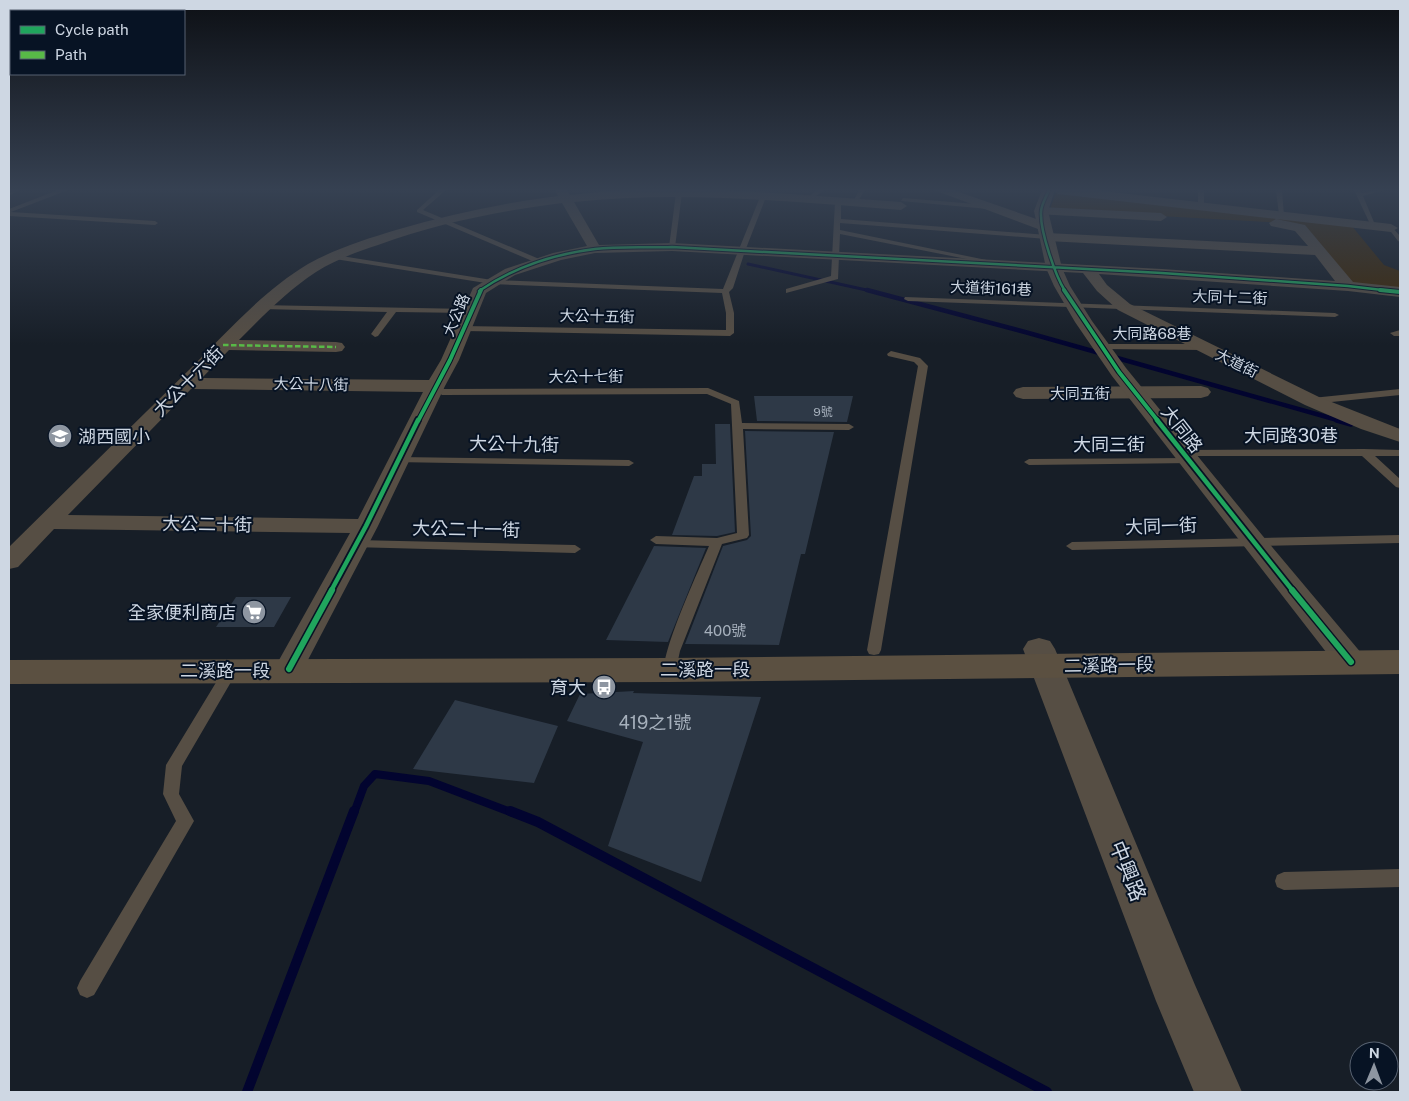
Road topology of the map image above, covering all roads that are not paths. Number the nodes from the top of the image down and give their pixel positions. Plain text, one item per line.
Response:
1 (374, 241) edge
2 (494, 241) edge
3 (591, 241) edge
4 (673, 241) edge
5 (745, 241) edge
6 (837, 241) edge
7 (889, 241) edge
8 (1047, 241) edge
9 (1180, 241) edge
10 (1311, 241) edge
11 (672, 247) junction
12 (595, 249) junction
13 (741, 250) junction
14 (1319, 251) junction
15 (837, 256) junction
16 (335, 257) junction
17 (540, 261) junction
18 (1011, 266) junction
19 (1054, 268) junction
20 (1088, 270) junction
21 (492, 282) junction
22 (1348, 286) junction
23 (725, 291) junction
24 (789, 291) dead end
25 (1400, 292) edge
26 (908, 299) dead end
27 (1073, 304) junction
28 (1124, 307) junction
29 (262, 308) junction
30 (393, 310) junction
31 (1335, 315) dead end
32 (467, 320) junction
33 (375, 334) dead end
34 (223, 346) junction
35 (336, 347) dead end
36 (1203, 347) junction
37 (1105, 352) junction
38 (891, 354) dead end
39 (187, 383) junction
40 (435, 386) junction
41 (1202, 392) dead end
42 (1400, 392) edge
43 (1023, 393) dead end
44 (1136, 393) junction
45 (1312, 401) junction
46 (737, 426) junction
47 (849, 427) dead end
48 (1400, 436) edge
49 (1364, 452) junction
50 (1400, 453) edge
51 (1186, 457) junction
52 (398, 460) junction
53 (1029, 462) dead end
54 (629, 463) dead end
55 (1400, 485) edge
56 (48, 522) junction
57 (361, 535) junction
58 (1400, 539) edge
59 (656, 540) dead end
60 (1252, 541) junction
61 (717, 542) junction
62 (1072, 546) dead end
63 (575, 549) dead end
64 (9, 561) edge
65 (1400, 646) edge
66 (874, 650) junction
67 (9, 653) edge
68 (1344, 654) junction
69 (1043, 657) junction
70 (295, 660) junction
71 (671, 661) junction
72 (1400, 662) edge
73 (231, 670) junction
74 (9, 672) edge
75 (1400, 878) edge
76 (1284, 881) dead end
77 (87, 988) dead end
78 (1218, 1092) edge

1 - 16 street, 大公十六街
2 - 17 lane
3 - 12 street
4 - 11 lane
5 - 13 lane
6 - 15 lane
7 - 18 lane
8 - 19 street, 大同路
9 - 14 street
10 - 14 street
11 - 12 street, 大公路
11 - 13 street, 大公路
12 - 17 street, 大公路
13 - 15 street, 大公路
13 - 23 lane
14 - 22 street
15 - 18 street, 大公路
15 - 24 lane
16 - 21 lane
16 - 29 street, 大公十六街
17 - 21 street, 大公路
18 - 19 street, 大公路
19 - 20 street, 大公路
19 - 27 street, 大同路
20 - 22 street, 大公路
20 - 28 street, 大道街
21 - 23 lane
21 - 32 street, 大公路
22 - 25 street, 大公路
23 - 32 lane, 大公十五街
26 - 27 lane, 大道街161巷
27 - 28 lane, 大道街161巷
27 - 37 street, 大同路
28 - 31 lane, 大同十二街
28 - 36 street, 大道街
29 - 30 lane
29 - 34 street, 大公十六街
30 - 32 lane
30 - 33 lane
32 - 40 street, 大公路
34 - 35 street
34 - 39 street, 大公十六街
36 - 37 lane, 大同路68巷
36 - 45 street, 大道街
37 - 44 street, 大同路
38 - 66 lane
39 - 40 street, 大公十八街
39 - 56 street, 大公十六街
40 - 46 lane, 大公十七街
40 - 52 street, 大公路
41 - 44 street, 大同五街
42 - 45 lane
43 - 44 street, 大同五街
44 - 51 street, 大同路
45 - 48 street, 大道街
46 - 47 lane
46 - 61 lane
49 - 50 lane, 大同路30巷
49 - 51 lane, 大同路30巷
49 - 55 lane
51 - 53 lane, 大同三街
51 - 60 street, 大同路
52 - 54 lane, 大公十九街
52 - 57 street, 大公路
56 - 57 street, 大公二十街
56 - 64 street, 大公十六街
57 - 63 lane, 大公二十一街
57 - 70 street, 大公路
58 - 60 lane, 大同一街
59 - 61 lane
60 - 62 lane, 大同一街
60 - 68 street, 大同路
61 - 71 lane
65 - 68 main road, 二溪路一段
66 - 69 main road, 二溪路一段
66 - 71 main road, 二溪路一段
67 - 70 main road, 二溪路一段
68 - 69 main road, 二溪路一段
68 - 72 main road, 二溪路一段
69 - 71 main road, 二溪路一段
69 - 78 street, 中興路
70 - 71 main road, 二溪路一段
70 - 73 main road, 二溪路一段
73 - 74 main road, 二溪路一段
73 - 77 lane
75 - 76 lane

